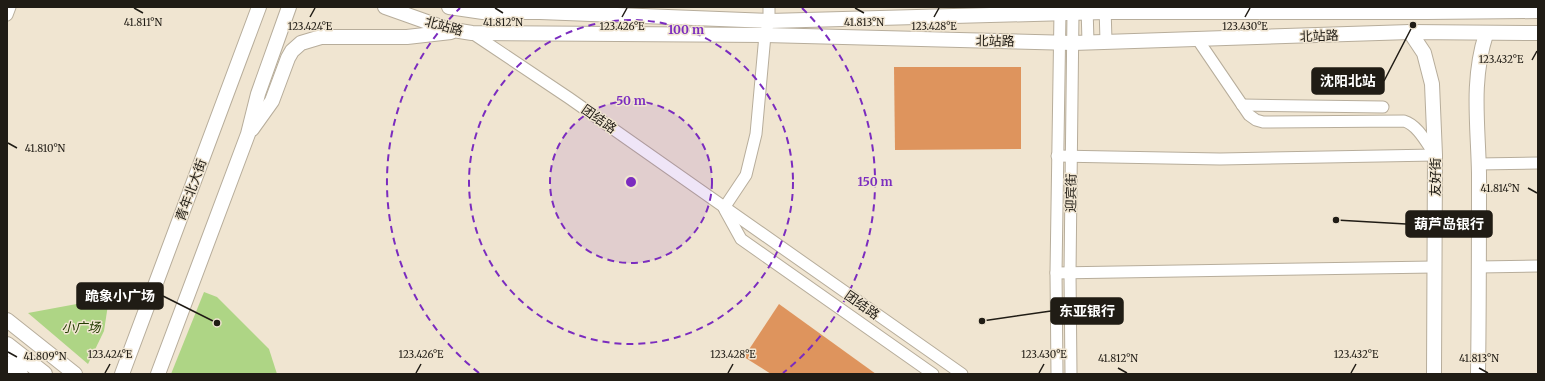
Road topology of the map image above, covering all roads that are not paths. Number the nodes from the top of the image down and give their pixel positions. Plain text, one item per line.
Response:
1 (10, 7) edge
2 (259, 7) edge
3 (289, 7) edge
4 (384, 7) edge
5 (449, 7) edge
6 (1106, 9) edge
7 (1241, 9) edge
8 (540, 10) edge
9 (1087, 10) edge
10 (954, 11) edge
11 (1538, 11) edge
12 (1066, 12) junction
13 (769, 14) edge
14 (7, 15) edge
15 (466, 32) junction
16 (1410, 32) junction
17 (1486, 34) junction
18 (1538, 34) edge
19 (765, 35) junction
20 (1198, 40) junction
21 (1106, 41) junction
22 (1066, 42) junction
23 (1088, 42) junction
24 (1242, 105) junction
25 (1383, 107) dead end
26 (248, 134) junction
27 (1058, 156) junction
28 (1072, 156) junction
29 (1435, 156) junction
30 (1538, 163) edge
31 (1478, 164) junction
32 (724, 208) junction
33 (1538, 266) edge
34 (1434, 267) junction
35 (1479, 267) junction
36 (1056, 273) junction
37 (1070, 273) junction
38 (7, 320) edge
39 (7, 345) edge
40 (7, 364) edge
41 (20, 374) edge
42 (44, 374) edge
43 (75, 374) edge
44 (122, 374) edge
45 (158, 374) edge
46 (933, 374) edge
47 (962, 374) edge
48 (1057, 374) edge
49 (1071, 374) edge
50 (1434, 374) edge
51 (1478, 374) edge

1 - 14 street
2 - 44 main road, 青年北大街
3 - 26 main road
4 - 15 main road, 北站路
5 - 8 main road, 北站路
6 - 7 main road, 北站路
6 - 9 main road, 北站路
6 - 21 street
7 - 11 main road, 北站路
8 - 13 main road, 北站路
9 - 12 main road, 北站路
9 - 23 street
10 - 12 main road, 北站路
10 - 13 main road, 北站路
12 - 22 street, 迎宾街
13 - 19 street
15 - 19 main road, 北站路
15 - 26 main road
15 - 32 street, 团结路
16 - 17 main road, 北站路
16 - 20 main road, 北站路
16 - 29 main road, 友好街
17 - 18 main road, 北站路
17 - 31 main road
19 - 22 main road, 北站路
19 - 32 street
20 - 21 main road, 北站路
20 - 24 street
21 - 23 main road, 北站路
22 - 23 main road, 北站路
22 - 27 street, 迎宾街
22 - 28 street, 迎宾街
24 - 25 street
24 - 29 street
26 - 45 main road
27 - 28 street
27 - 36 street, 迎宾街
28 - 29 street
28 - 37 street, 迎宾街
29 - 34 main road, 友好街
30 - 31 street
31 - 35 main road
32 - 46 street, 团结路
32 - 47 street, 团结路
33 - 35 street
34 - 37 street
34 - 50 main road, 友好街
35 - 51 main road
36 - 37 street
36 - 48 street, 迎宾街
37 - 49 street, 迎宾街
38 - 43 main road
39 - 42 highway
40 - 41 highway

